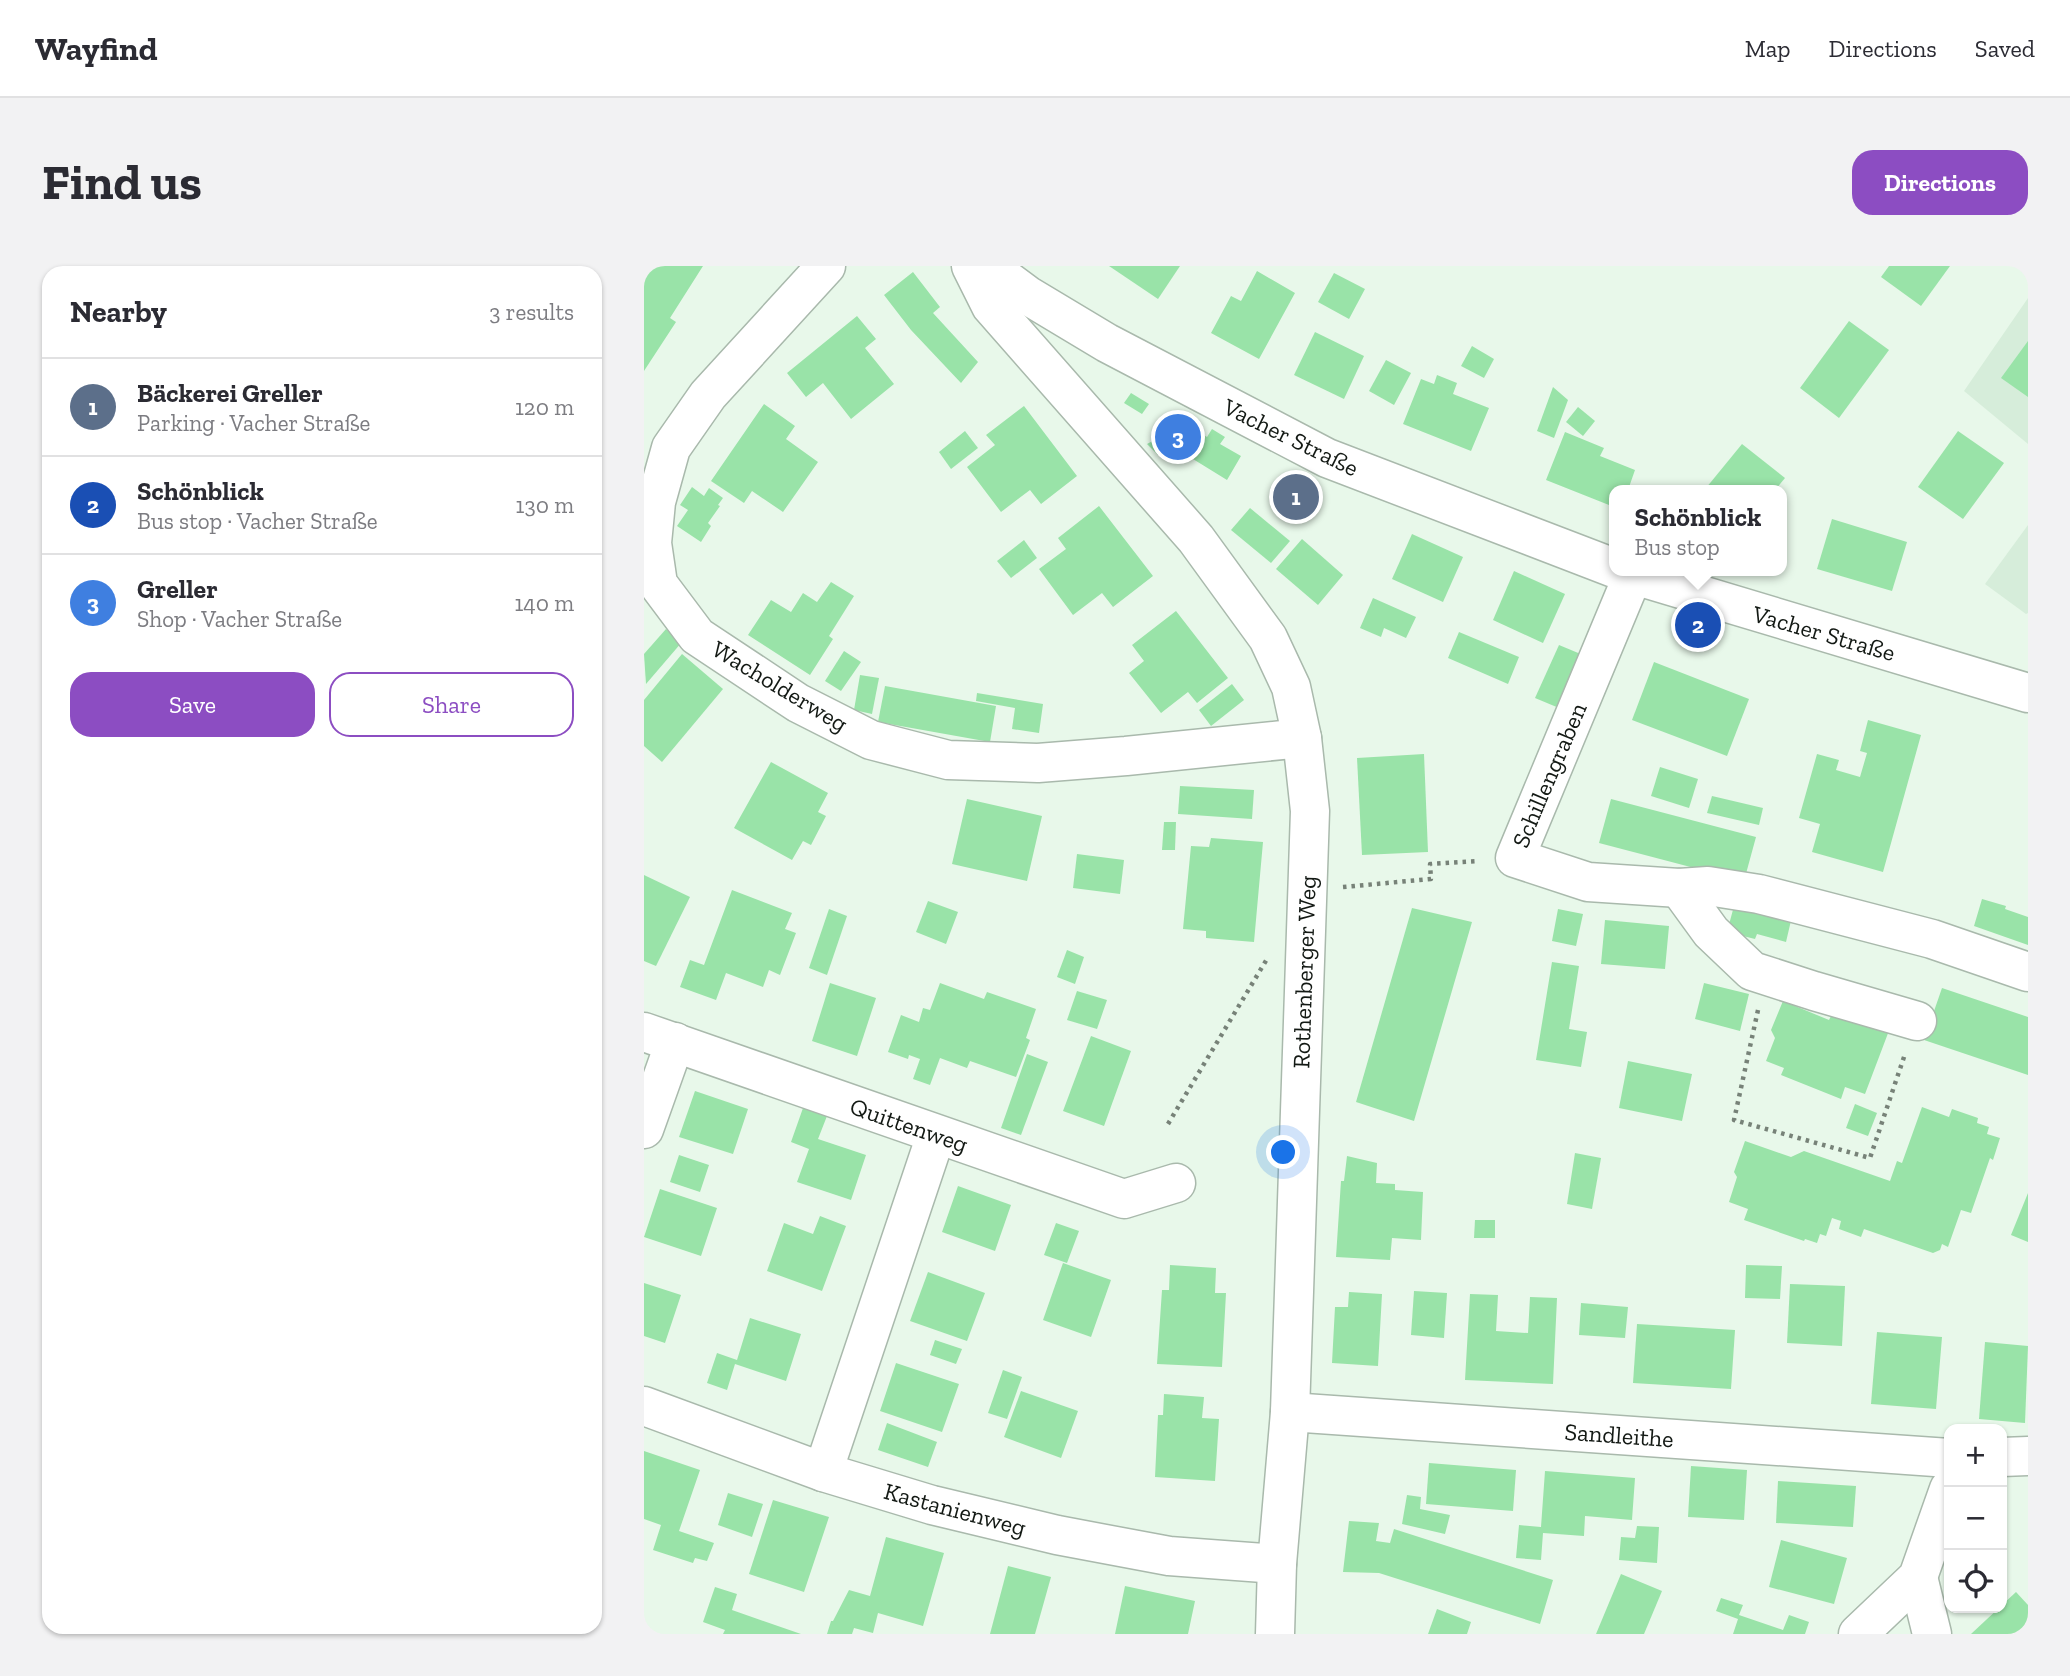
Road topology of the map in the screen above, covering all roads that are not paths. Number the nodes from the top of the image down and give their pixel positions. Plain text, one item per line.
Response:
1 (827, 266) edge
2 (971, 266) edge
3 (988, 266) edge
4 (1107, 343) junction
5 (1064, 389) junction
6 (1609, 566) edge
7 (1620, 576) edge
8 (1639, 576) edge
9 (651, 592) edge
10 (2028, 693) edge
11 (1302, 738) junction
12 (1679, 888) junction
13 (2028, 972) edge
14 (1917, 1021) dead end
15 (659, 1037) edge
16 (644, 1129) edge
17 (936, 1135) junction
18 (1176, 1183) dead end
19 (644, 1406) edge
20 (1290, 1412) junction
21 (2028, 1456) edge
22 (2007, 1457) edge
23 (1944, 1458) edge
24 (823, 1472) junction
25 (1944, 1503) edge
26 (1277, 1564) junction
27 (1917, 1577) junction
28 (1275, 1634) edge
29 (1858, 1634) edge
30 (1932, 1634) edge

1 - 9 street, Wacholderweg
2 - 5 street, Rothenberger Weg
3 - 4 street, Vacher Straße
4 - 5 street
4 - 6 street, Vacher Straße
5 - 11 street, Rothenberger Weg
7 - 12 street, Schillengraben
8 - 10 street, Vacher Straße
9 - 11 street, Wacholderweg
11 - 20 street, Rothenberger Weg
12 - 13 street, Schillengraben
12 - 14 street
15 - 16 street
15 - 17 street, Quittenweg
17 - 18 street, Quittenweg
17 - 24 street
19 - 24 street, Kastanienweg
20 - 23 street, Sandleithe
20 - 26 street, Rothenberger Weg
21 - 22 street
24 - 26 street, Kastanienweg
25 - 27 street
26 - 28 street, Rothenberger Weg
27 - 29 street
27 - 30 street

